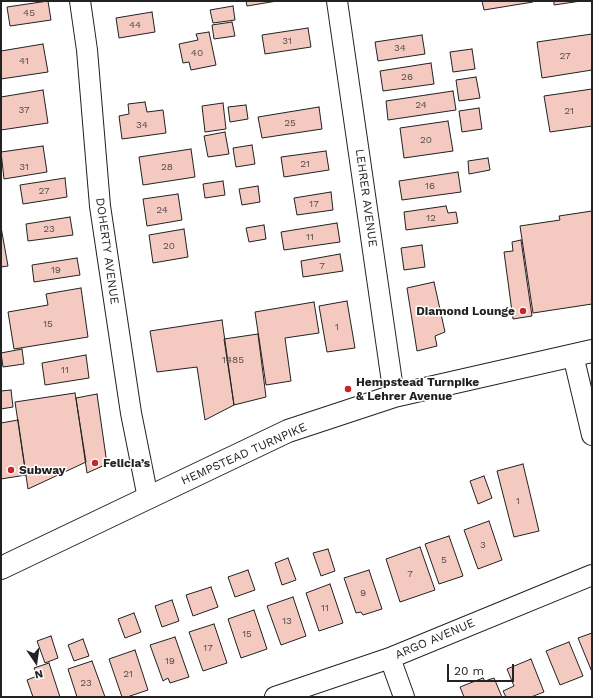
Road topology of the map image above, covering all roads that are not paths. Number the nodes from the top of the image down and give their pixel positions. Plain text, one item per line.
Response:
1 (80, 1) edge
2 (337, 1) edge
3 (582, 353) edge
4 (394, 396) junction
5 (592, 435) edge
6 (148, 498) junction
7 (1, 568) edge
8 (592, 575) edge
9 (390, 658) junction
10 (275, 697) edge
11 (404, 697) edge

1 - 6 street, DOHERTY AVENUE
2 - 4 street, LEHRER AVENUE
3 - 4 main road, HEMPSTEAD TURNPIKE
3 - 5 street
4 - 6 main road, HEMPSTEAD TURNPIKE
6 - 7 main road, HEMPSTEAD TURNPIKE
8 - 9 street, ARGO AVENUE
9 - 10 street, ARGO AVENUE
9 - 11 street

